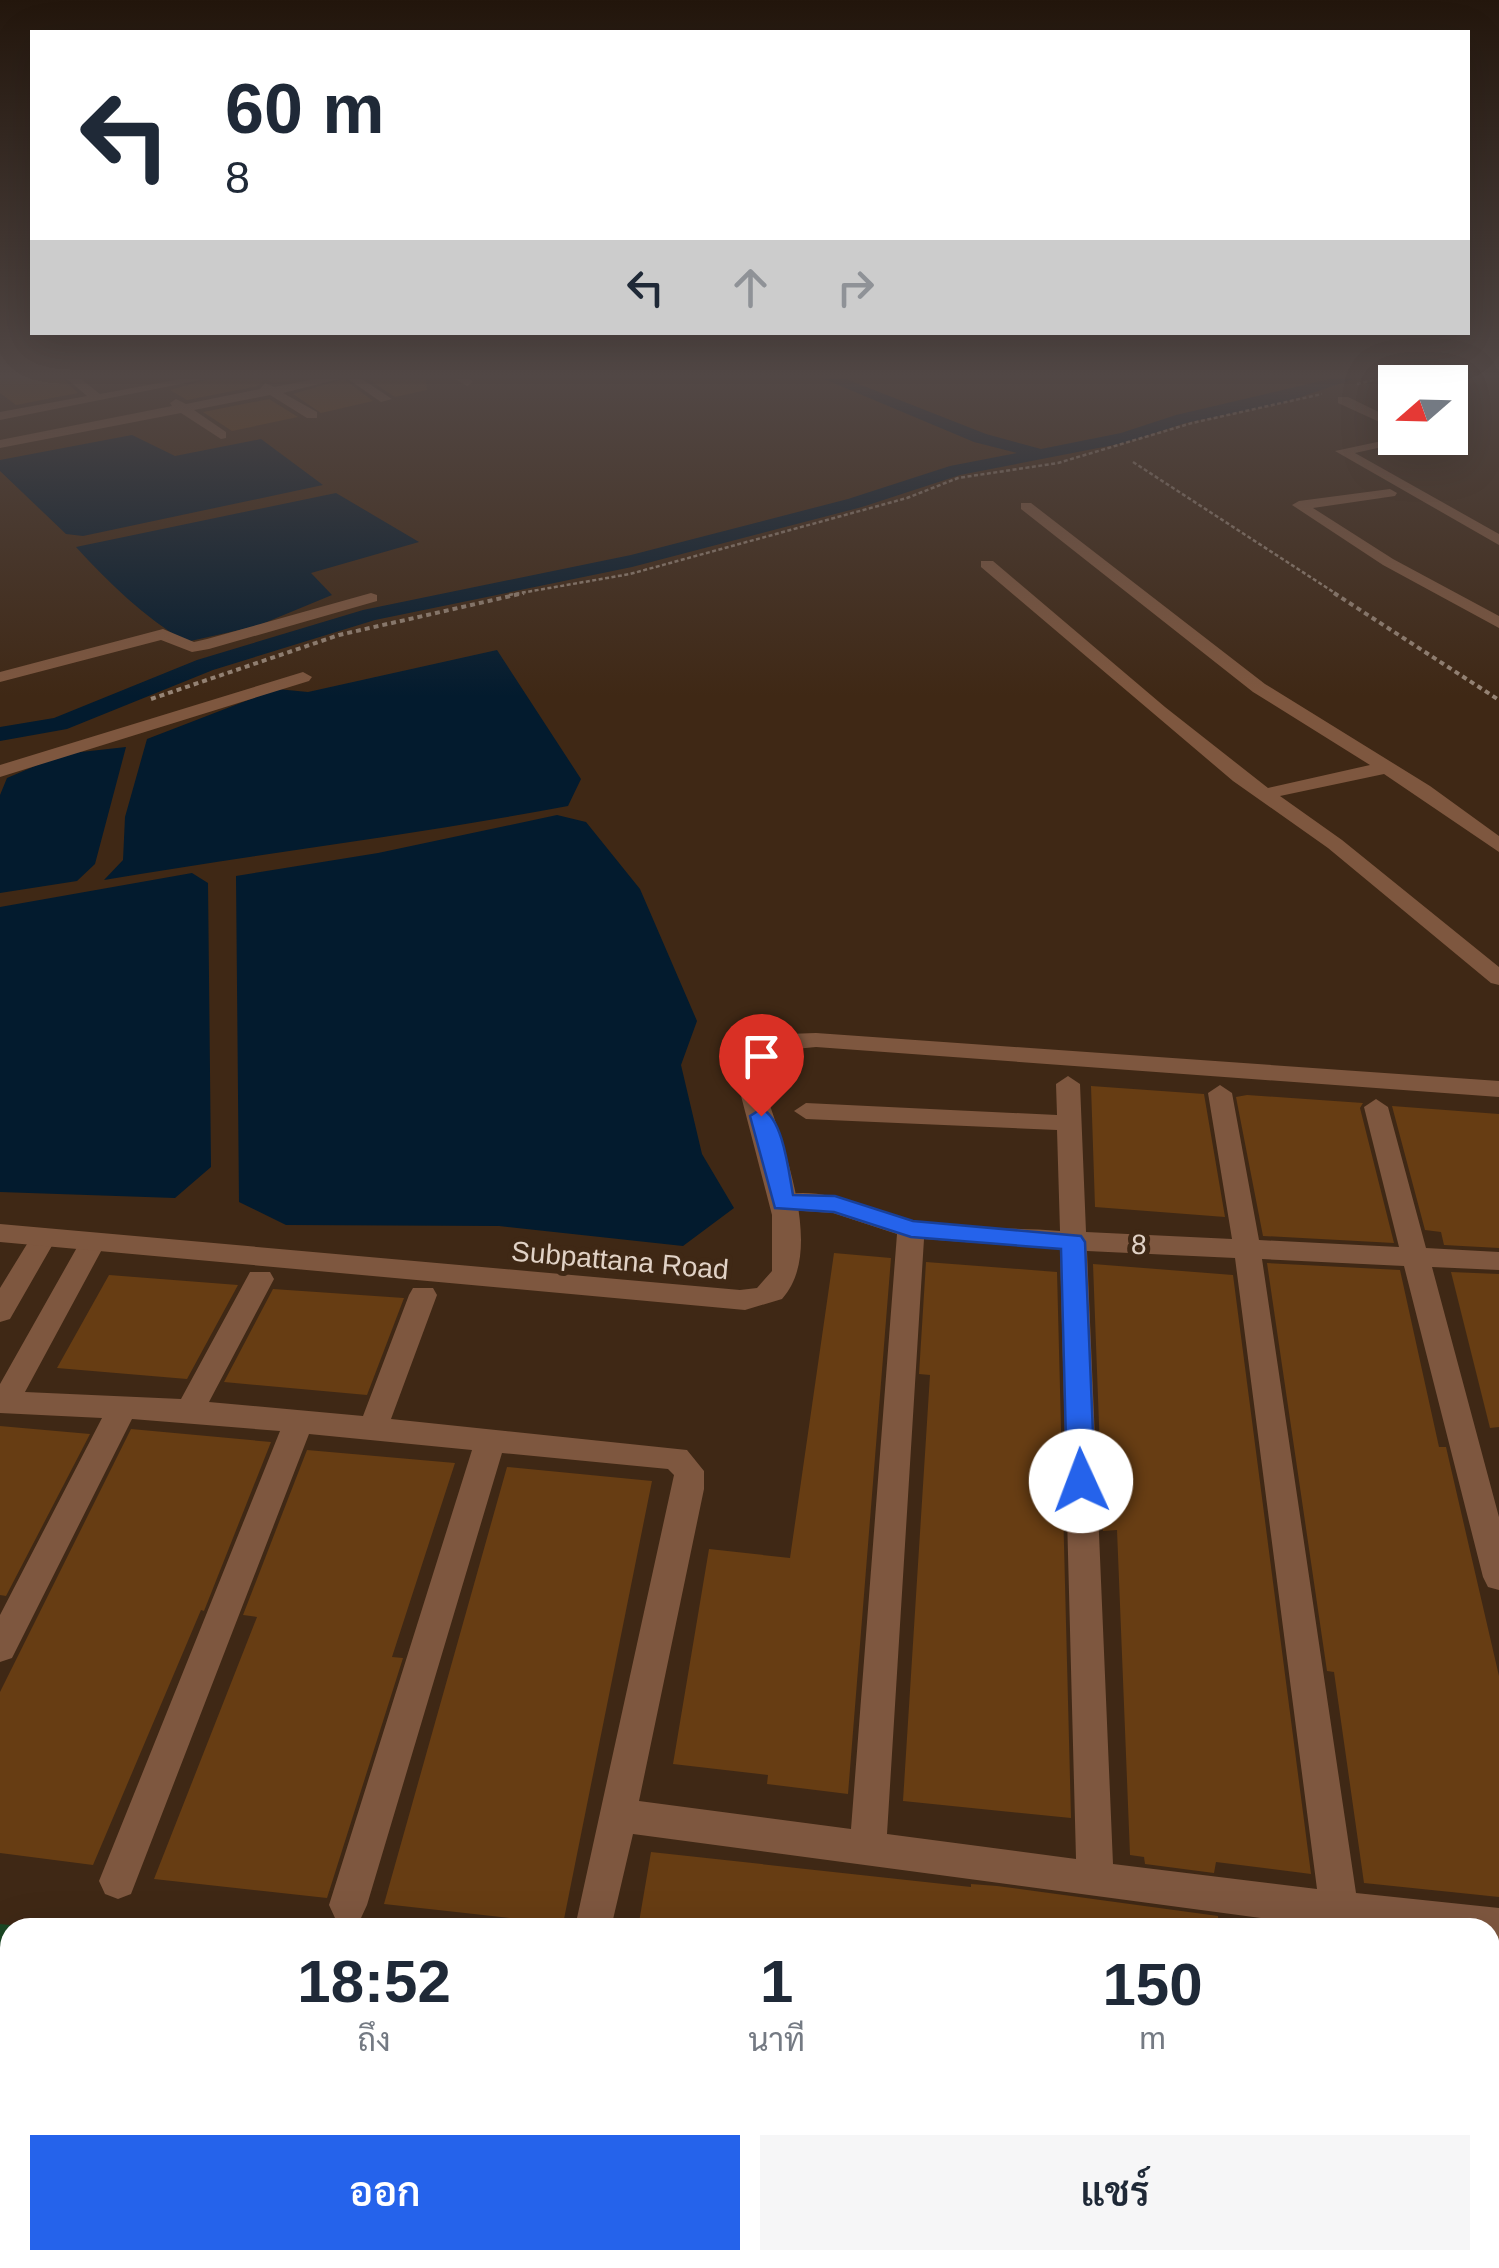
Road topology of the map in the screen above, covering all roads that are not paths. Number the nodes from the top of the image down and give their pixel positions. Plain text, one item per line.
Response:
1 (1402, 485) edge
2 (1390, 493) dead end
3 (1026, 506) dead end
4 (1499, 540) edge
5 (987, 564) dead end
6 (371, 598) dead end
7 (1499, 623) edge
8 (0, 677) edge
9 (303, 677) dead end
10 (1385, 768) junction
11 (0, 771) edge
12 (1265, 794) junction
13 (1499, 846) edge
14 (1499, 978) edge
15 (1068, 1084) dead end
16 (1499, 1088) edge
17 (1220, 1094) dead end
18 (1376, 1107) dead end
19 (806, 1111) dead end
20 (1069, 1123) junction
21 (783, 1203) junction
22 (911, 1229) junction
23 (0, 1232) edge
24 (44, 1237) junction
25 (93, 1242) junction
26 (1072, 1242) junction
27 (1247, 1248) junction
28 (1415, 1256) junction
29 (1499, 1261) edge
30 (260, 1279) dead end
31 (423, 1294) dead end
32 (0, 1312) edge
33 (3, 1402) edge
34 (123, 1407) junction
35 (189, 1411) junction
36 (299, 1420) junction
37 (373, 1428) junction
38 (491, 1438) junction
39 (1499, 1577) edge
40 (0, 1648) edge
41 (618, 1815) junction
42 (868, 1849) junction
43 (1095, 1880) junction
44 (118, 1881) dead end
45 (348, 1905) dead end
46 (1339, 1909) junction
47 (596, 1918) dead end
48 (1419, 1918) edge

1 - 4 street
2 - 7 street
3 - 10 street
5 - 12 street
6 - 8 street
9 - 11 street
10 - 12 street
10 - 13 street
12 - 14 street
15 - 20 street
16 - 21 street, Subpattana Road
17 - 27 street
18 - 28 street
19 - 20 street
20 - 26 street
21 - 22 street, 8
21 - 25 street, Subpattana Road
22 - 26 street, 8
22 - 42 street
23 - 24 street, Subpattana Road
24 - 25 street, Subpattana Road
24 - 32 street
25 - 33 street
26 - 27 street, 8
26 - 43 street
27 - 28 street, 8
27 - 46 street
28 - 29 street, 8
28 - 39 street
30 - 35 street
31 - 37 street
33 - 34 street
34 - 35 street
34 - 40 street
35 - 36 street
36 - 37 street
36 - 44 street
37 - 38 street
38 - 41 street
38 - 45 street
41 - 42 street
41 - 47 street
42 - 43 street
43 - 46 street
46 - 48 street

